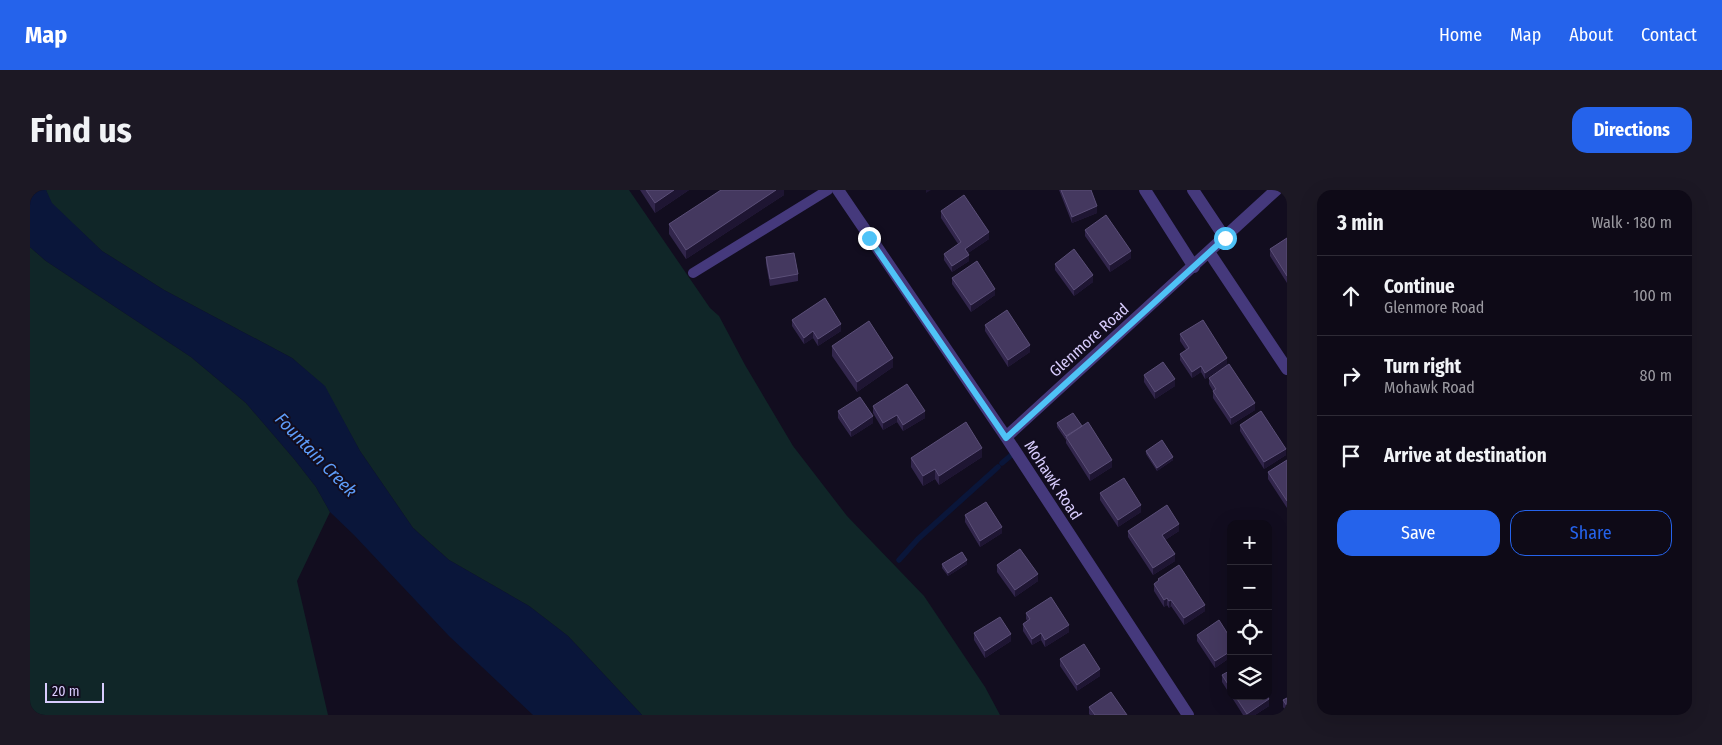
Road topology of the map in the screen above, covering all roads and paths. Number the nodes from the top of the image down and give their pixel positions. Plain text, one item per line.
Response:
1 (828, 190) edge
2 (838, 190) edge
3 (1145, 190) edge
4 (1193, 190) edge
5 (1276, 190) edge
6 (1225, 238) junction
7 (1210, 252) junction
8 (1194, 266) junction
9 (693, 273) dead end
10 (1287, 369) edge
11 (1006, 438) junction
12 (1188, 715) edge

1 - 9 lane
2 - 11 street, Mohawk Road
3 - 8 street
4 - 6 street
5 - 6 street, Glenmore Road
6 - 7 street, Glenmore Road
7 - 8 street, Glenmore Road
7 - 10 street
8 - 11 street, Glenmore Road
11 - 12 street, Mohawk Road

